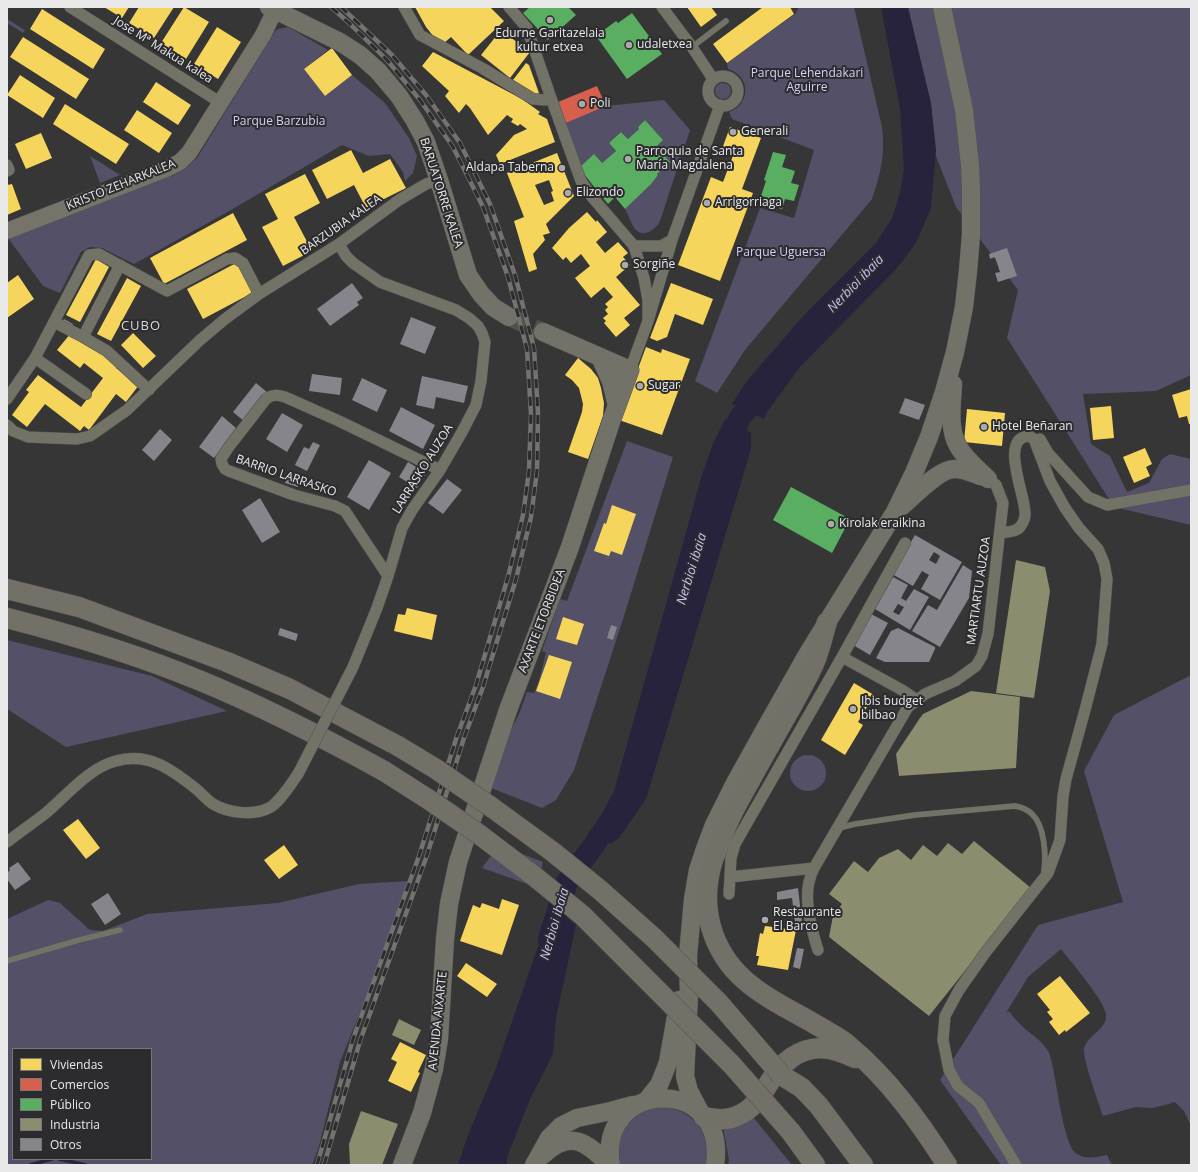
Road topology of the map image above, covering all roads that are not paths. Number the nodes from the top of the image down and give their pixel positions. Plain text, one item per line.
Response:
1 (70, 7) edge
2 (404, 7) edge
3 (662, 7) edge
4 (942, 7) edge
5 (272, 8) edge
6 (513, 8) edge
7 (726, 21) dead end
8 (692, 47) junction
9 (713, 79) junction
10 (551, 98) junction
11 (221, 103) junction
12 (720, 105) junction
13 (439, 180) junction
14 (7, 231) edge
15 (672, 240) junction
16 (339, 244) junction
17 (634, 246) junction
18 (120, 265) junction
19 (640, 265) junction
20 (664, 267) junction
21 (259, 294) junction
22 (509, 317) tunnel mouth
23 (648, 321) junction
24 (54, 322) junction
25 (542, 332) tunnel mouth
26 (83, 336) junction
27 (955, 352) junction
28 (600, 357) junction
29 (35, 358) junction
30 (630, 370) junction
31 (149, 390) junction
32 (86, 394) dead end
33 (7, 399) edge
34 (617, 406) junction
35 (7, 425) edge
36 (1032, 436) junction
37 (440, 470) junction
38 (988, 479) junction
39 (1191, 490) edge
40 (895, 512) junction
41 (1000, 533) junction
42 (905, 543) dead end
43 (388, 576) junction
44 (7, 589) edge
45 (7, 618) edge
46 (827, 622) junction
47 (842, 657) junction
48 (917, 700) junction
49 (836, 828) junction
50 (7, 842) edge
51 (814, 868) junction
52 (456, 872) joint
53 (730, 877) junction
54 (1044, 878) junction
55 (729, 894) dead end
56 (120, 930) dead end
57 (818, 950) dead end
58 (688, 956) junction
59 (7, 961) edge
60 (871, 1066) junction
61 (644, 1101) junction
62 (815, 1110) junction
63 (702, 1115) junction
64 (787, 1135) junction
65 (402, 1165) edge
66 (534, 1165) edge
67 (610, 1165) edge
68 (715, 1165) edge
69 (803, 1165) edge
70 (815, 1165) edge
71 (847, 1165) edge
72 (863, 1165) edge
73 (947, 1165) edge
74 (1016, 1165) edge

1 - 11 street, Jose Mª Makua kalea
2 - 10 street
3 - 8 street
4 - 27 main road
5 - 11 street, KRISTO ZEHARKALEA
5 - 13 main road, BARUATORRE KALEA
6 - 10 street
7 - 8 lane
8 - 9 street
9 - 12 street
9 - 12 street
10 - 17 street
11 - 14 street, KRISTO ZEHARKALEA
12 - 15 street
13 - 16 street, BARZUBIA KALEA
13 - 22 main road, BARUATORRE KALEA
15 - 17 street
15 - 20 street
16 - 21 street, BARZUBIA KALEA
16 - 37 street, LARRASKO AUZOA
17 - 19 street
18 - 21 street
18 - 24 street
18 - 26 street
19 - 20 street
19 - 23 street
20 - 23 street
21 - 31 street, BARZUBIA KALEA
23 - 30 street
24 - 26 street
24 - 29 street
25 - 28 main road
26 - 31 street
27 - 38 main road
27 - 40 main road
28 - 30 main road
28 - 34 main road
29 - 32 street
29 - 33 street
30 - 34 main road, AXARTE ETORBIDEA
31 - 35 street, BARZUBIA KALEA
34 - 52 main road, AXARTE ETORBIDEA
36 - 39 street
36 - 41 street
36 - 54 street
37 - 43 street, LARRASKO AUZOA
37 - 43 street, BARRIO LARRASKO
38 - 40 main road
38 - 41 street, MARTIARTU AUZOA
40 - 46 main road
41 - 48 street, MARTIARTU AUZOA
42 - 47 street
43 - 50 street, LARRASKO AUZOA, bridge
44 - 62 highway, bridge
45 - 64 highway, bridge
46 - 58 main road
46 - 60 highway
47 - 48 street
47 - 53 street
48 - 49 street, MARTIARTU AUZOA
49 - 51 street, MARTIARTU AUZOA
49 - 54 lane
51 - 53 street
51 - 57 street, MARTIARTU AUZOA
52 - 65 main road, AVENIDA AIXARTE
53 - 55 street
54 - 74 street
56 - 59 lane
58 - 61 main road
58 - 63 main road
60 - 63 highway
60 - 73 highway
61 - 63 main road
61 - 66 main road
61 - 67 main road
62 - 71 highway
62 - 72 highway
63 - 68 main road
64 - 69 highway
64 - 70 highway
66 - 67 main road

